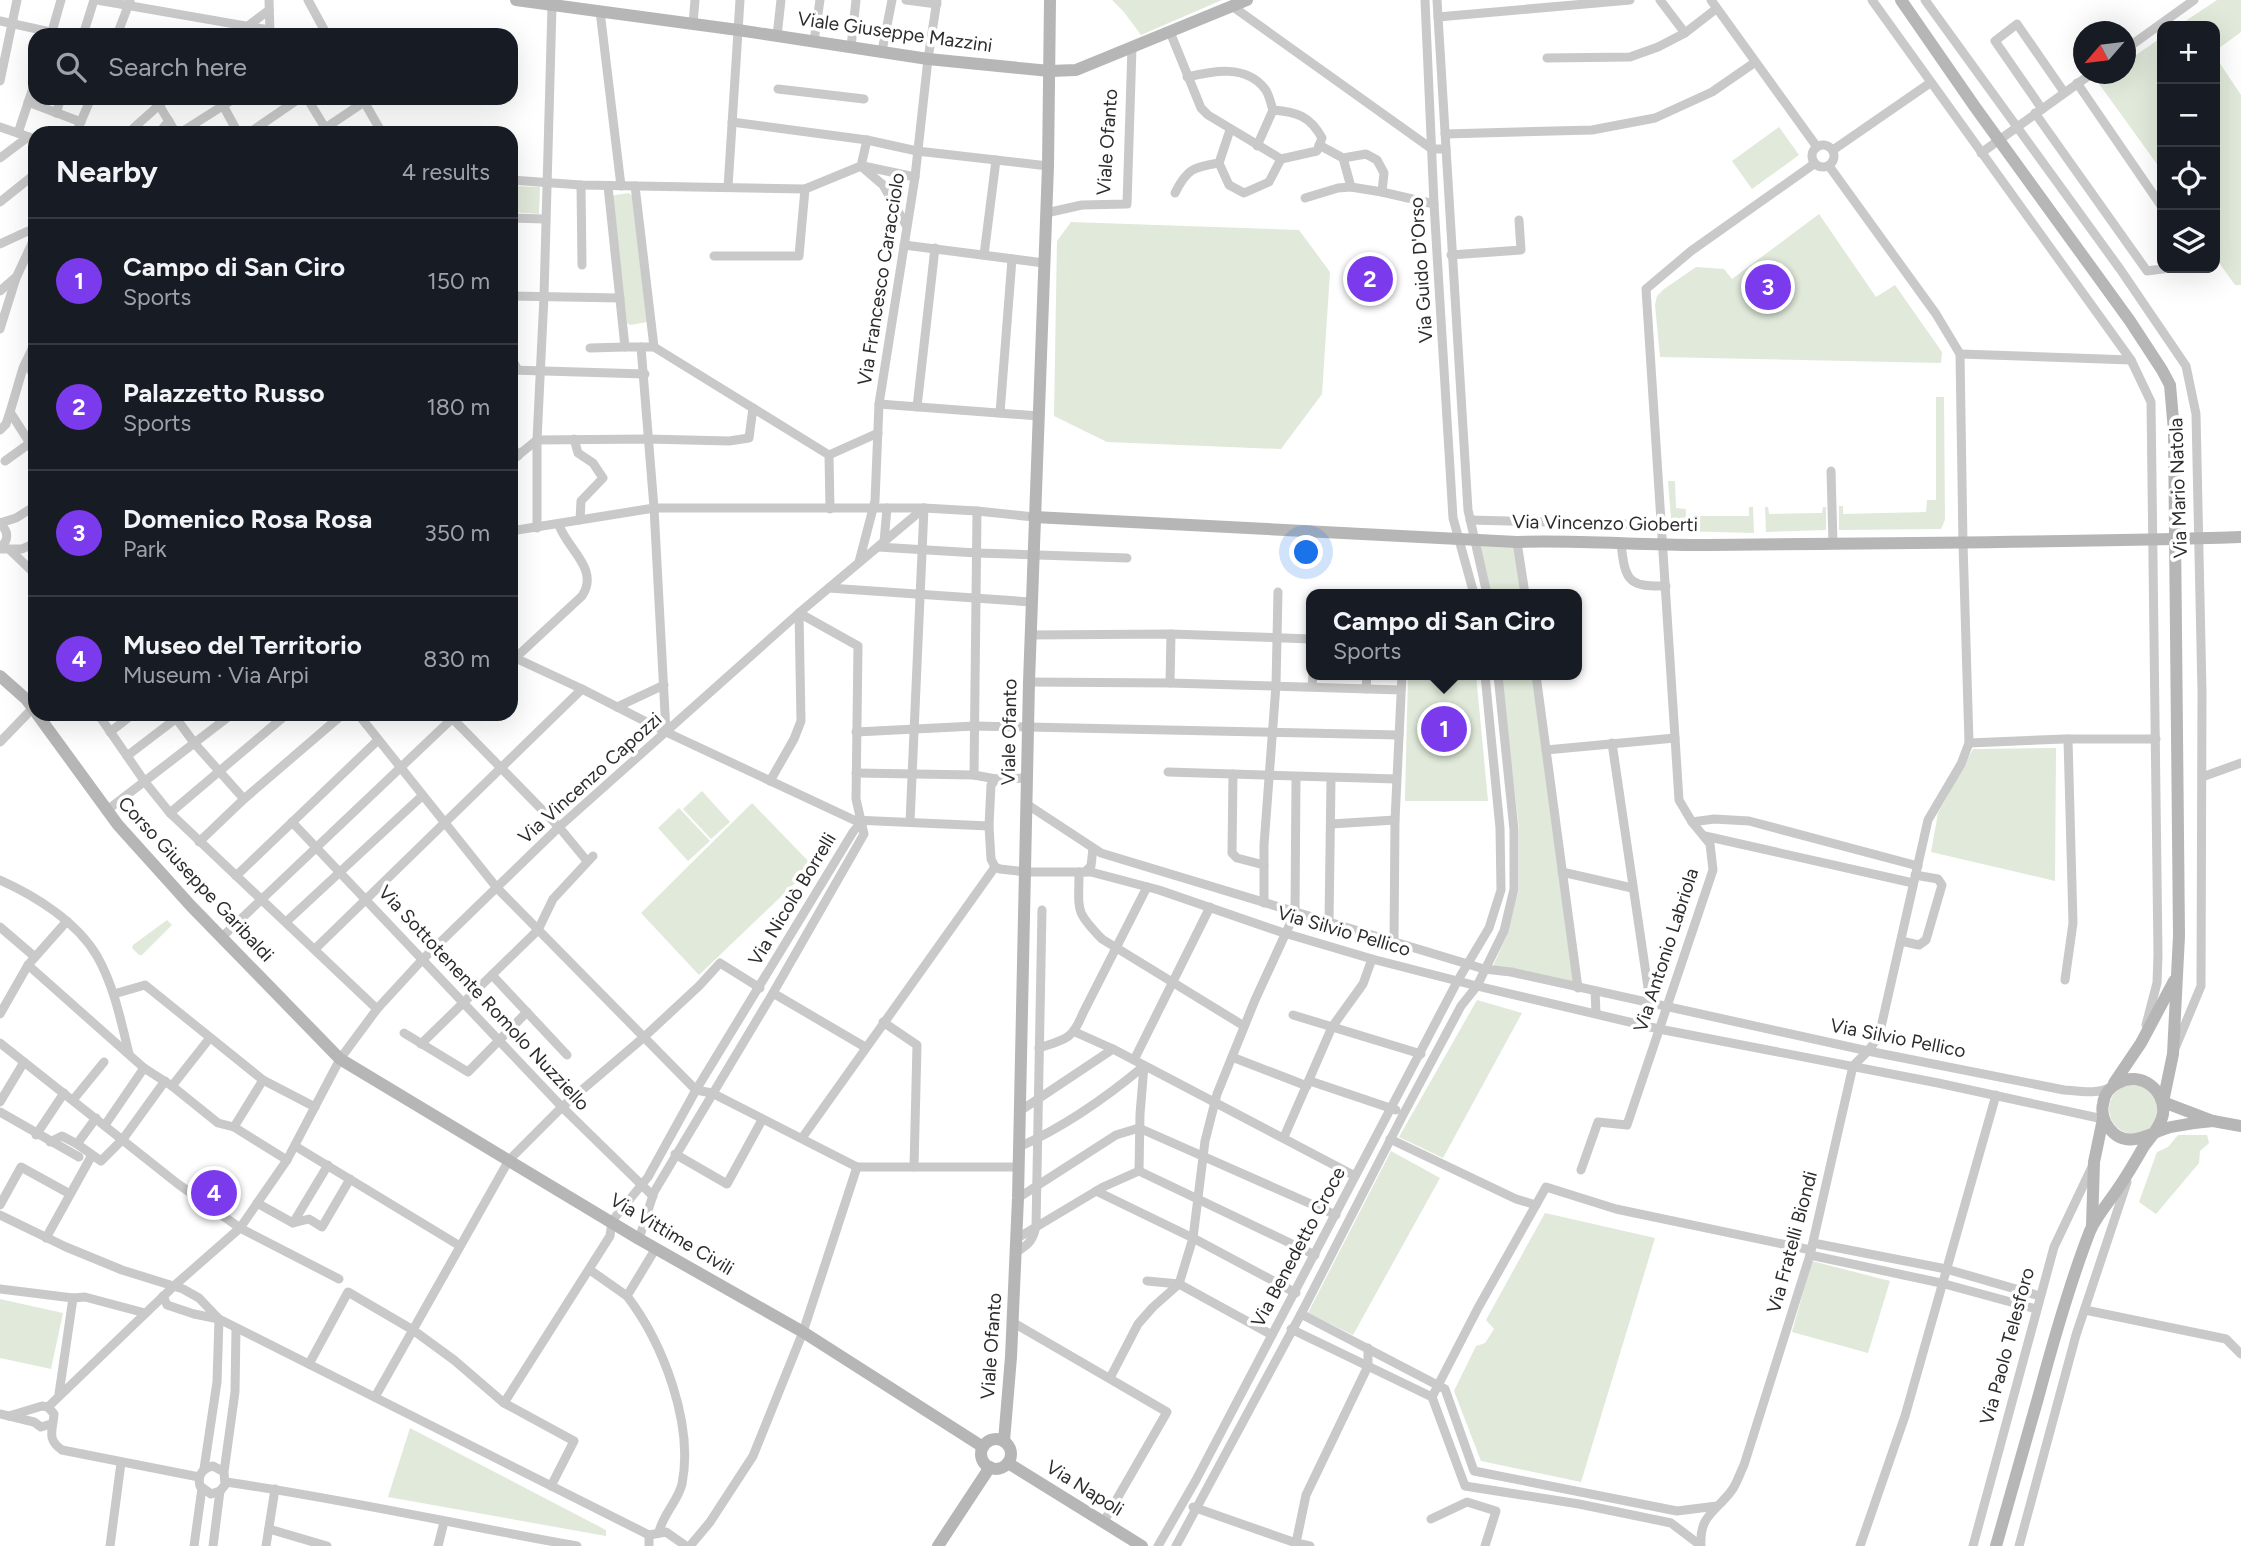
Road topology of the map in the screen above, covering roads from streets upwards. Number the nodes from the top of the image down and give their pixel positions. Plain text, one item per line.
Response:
1 (17, 0) edge
2 (61, 0) edge
3 (95, 0) edge
4 (309, 0) edge
5 (516, 0) edge
6 (695, 0) edge
7 (740, 0) edge
8 (781, 0) edge
9 (820, 0) edge
10 (856, 0) edge
11 (892, 0) edge
12 (906, 0) edge
13 (1050, 0) edge
14 (1247, 0) edge
15 (1425, 0) edge
16 (1437, 0) edge
17 (1630, 0) edge
18 (1660, 0) edge
19 (1711, 0) edge
20 (1872, 0) edge
21 (1900, 0) edge
22 (1925, 0) edge
23 (2194, 0) edge
24 (937, 2) edge
25 (130, 3) edge
26 (552, 3) edge
27 (269, 5) edge
28 (1233, 6) junction
29 (1716, 9) junction
30 (600, 11) junction
31 (1438, 18) junction
32 (0, 21) edge
33 (693, 24) junction
34 (12, 25) junction
35 (246, 25) junction
36 (53, 28) edge
37 (85, 28) edge
38 (120, 28) edge
39 (243, 28) edge
40 (255, 28) edge
41 (270, 28) edge
42 (323, 28) edge
43 (28, 29) edge
44 (738, 30) junction
45 (1170, 32) junction
46 (1685, 33) junction
47 (777, 36) junction
48 (814, 41) junction
49 (2136, 42) edge
50 (851, 47) junction
51 (1132, 47) junction
52 (882, 51) junction
53 (1547, 58) dead end
54 (928, 59) junction
55 (1754, 63) junction
56 (1049, 71) junction
57 (1, 77) edge
58 (1187, 77) junction
59 (1930, 83) junction
60 (2076, 84) edge
61 (2078, 84) edge
62 (778, 89) dead end
63 (2064, 92) junction
64 (864, 99) dead end
65 (28, 102) edge
66 (36, 105) edge
67 (59, 105) edge
68 (88, 105) edge
69 (159, 105) edge
70 (164, 105) edge
71 (217, 105) edge
72 (223, 105) edge
73 (290, 105) edge
74 (310, 105) edge
75 (357, 105) edge
76 (366, 105) edge
77 (1273, 110) junction
78 (2039, 111) junction
79 (56, 113) junction
80 (169, 121) junction
81 (81, 122) junction
82 (732, 122) junction
83 (79, 126) edge
84 (136, 126) edge
85 (165, 126) edge
86 (173, 126) edge
87 (188, 126) edge
88 (234, 126) edge
89 (259, 126) edge
90 (321, 126) edge
91 (329, 126) edge
92 (378, 126) edge
93 (0, 127) edge
94 (2016, 127) junction
95 (1230, 130) junction
96 (18, 133) junction
97 (1445, 134) junction
98 (28, 137) edge
99 (28, 140) edge
100 (867, 140) junction
101 (1999, 140) junction
102 (1319, 145) junction
103 (1257, 146) junction
104 (1816, 147) junction
105 (1432, 149) junction
106 (1446, 149) junction
107 (1833, 150) junction
108 (917, 151) junction
109 (1981, 153) junction
110 (0, 158) edge
111 (1343, 158) junction
112 (1281, 159) junction
113 (996, 160) junction
114 (1219, 163) junction
115 (1815, 164) junction
116 (861, 166) junction
117 (1048, 166) junction
118 (1829, 166) junction
119 (915, 177) junction
120 (28, 180) edge
121 (518, 180) edge
122 (547, 182) junction
123 (581, 185) junction
124 (608, 186) junction
125 (621, 186) junction
126 (635, 186) junction
127 (728, 187) junction
128 (1351, 187) junction
129 (805, 189) junction
130 (1382, 192) junction
131 (1175, 193) dead end
132 (1305, 198) dead end
133 (2157, 200) edge
134 (0, 202) edge
135 (1434, 204) junction
136 (1046, 213) junction
137 (518, 218) edge
138 (544, 219) junction
139 (1519, 220) dead end
140 (907, 226) junction
141 (28, 232) edge
142 (0, 244) edge
143 (904, 244) junction
144 (935, 248) junction
145 (28, 251) edge
146 (984, 255) junction
147 (1451, 255) junction
148 (714, 256) dead end
149 (1012, 258) junction
150 (1044, 262) junction
151 (582, 265) dead end
152 (2157, 270) edge
153 (16, 278) junction
154 (0, 290) edge
155 (518, 296) edge
156 (544, 296) junction
157 (620, 298) junction
158 (3, 303) edge
159 (0, 329) edge
160 (625, 347) junction
161 (641, 347) junction
162 (654, 347) junction
163 (590, 348) dead end
164 (1960, 354) junction
165 (28, 359) edge
166 (2132, 360) junction
167 (26, 363) junction
168 (28, 366) edge
169 (518, 370) edge
170 (541, 372) junction
171 (645, 374) junction
172 (879, 404) junction
173 (917, 407) junction
174 (753, 408) junction
175 (10, 412) junction
176 (1000, 413) junction
177 (1039, 416) junction
178 (0, 430) edge
179 (878, 433) junction
180 (574, 439) junction
181 (647, 439) junction
182 (537, 440) junction
183 (28, 441) edge
184 (28, 449) edge
185 (829, 454) junction
186 (518, 456) edge
187 (5, 461) dead end
188 (1831, 471) dead end
189 (654, 508) junction
190 (874, 508) junction
191 (887, 508) junction
192 (924, 508) junction
193 (830, 509) junction
194 (28, 510) edge
195 (978, 511) junction
196 (1034, 517) junction
197 (580, 520) junction
198 (1470, 520) junction
199 (0, 524) edge
200 (559, 525) junction
201 (1662, 525) junction
202 (537, 528) junction
203 (518, 530) edge
204 (2241, 537) edge
205 (1458, 538) junction
206 (1474, 538) junction
207 (2152, 538) junction
208 (2198, 538) junction
209 (2175, 539) junction
210 (1517, 542) junction
211 (1620, 543) junction
212 (1833, 543) junction
213 (1963, 543) junction
214 (881, 544) junction
215 (1663, 545) junction
216 (28, 546) edge
217 (3, 548) edge
218 (922, 551) junction
219 (977, 554) junction
220 (1033, 556) junction
221 (1127, 558) dead end
222 (859, 562) junction
223 (28, 568) edge
224 (1666, 586) junction
225 (829, 588) junction
226 (1473, 589) edge
227 (1486, 589) edge
228 (1524, 589) edge
229 (1278, 592) dead end
230 (921, 595) junction
231 (976, 599) junction
232 (1031, 602) junction
233 (799, 613) junction
234 (1171, 634) junction
235 (1030, 635) junction
236 (1277, 638) junction
237 (1306, 639) edge
238 (518, 654) edge
239 (518, 662) edge
240 (0, 676) edge
241 (1313, 680) edge
242 (1367, 680) edge
243 (1402, 680) edge
244 (1486, 680) edge
245 (1498, 680) edge
246 (1537, 680) edge
247 (1029, 681) junction
248 (1170, 683) junction
249 (664, 685) junction
250 (1276, 685) junction
251 (1312, 686) junction
252 (582, 689) junction
253 (1366, 689) junction
254 (1401, 690) junction
255 (28, 700) edge
256 (617, 707) junction
257 (28, 710) edge
258 (45, 721) edge
259 (103, 721) edge
260 (124, 721) edge
261 (170, 721) edge
262 (181, 721) edge
263 (223, 721) edge
264 (279, 721) edge
265 (335, 721) edge
266 (363, 721) edge
267 (450, 721) edge
268 (459, 721) edge
269 (975, 726) junction
270 (1028, 727) junction
271 (1503, 727) junction
272 (915, 729) junction
273 (1491, 729) junction
274 (110, 732) junction
275 (666, 732) junction
276 (856, 732) junction
277 (1272, 732) junction
278 (1399, 735) junction
279 (1675, 738) junction
280 (2068, 739) junction
281 (2156, 739) junction
282 (377, 741) junction
283 (0, 742) edge
284 (1612, 743) junction
285 (1969, 743) junction
286 (195, 744) junction
287 (1506, 750) junction
288 (1546, 750) junction
289 (1493, 751) junction
290 (127, 756) junction
291 (2241, 763) edge
292 (399, 768) junction
293 (501, 768) junction
294 (219, 771) junction
295 (1168, 772) dead end
296 (856, 773) junction
297 (1233, 774) junction
298 (913, 775) junction
299 (974, 775) junction
300 (1269, 776) junction
301 (1296, 777) junction
302 (2202, 777) junction
303 (142, 778) junction
304 (1028, 778) junction
305 (996, 779) junction
306 (1331, 779) junction
307 (1396, 779) junction
308 (770, 781) junction
309 (422, 796) junction
310 (244, 799) junction
311 (1028, 804) junction
312 (106, 811) junction
313 (170, 813) junction
314 (862, 821) junction
315 (1395, 821) junction
316 (292, 822) junction
317 (910, 822) junction
318 (1692, 822) junction
319 (1331, 824) junction
320 (445, 825) junction
321 (989, 825) junction
322 (559, 827) junction
323 (1705, 836) junction
324 (199, 842) junction
325 (318, 847) junction
326 (1093, 848) junction
327 (1264, 865) junction
328 (995, 867) junction
329 (341, 872) junction
330 (1026, 872) junction
331 (1082, 872) junction
332 (1562, 872) junction
333 (1915, 875) junction
334 (236, 876) junction
335 (0, 880) edge
336 (1147, 887) junction
337 (497, 888) junction
338 (1632, 888) junction
339 (367, 899) junction
340 (260, 900) junction
341 (1264, 902) junction
342 (1210, 907) junction
343 (1042, 910) dead end
344 (1295, 913) junction
345 (67, 921) junction
346 (286, 922) junction
347 (1329, 922) junction
348 (0, 927) edge
349 (538, 930) junction
350 (1287, 933) junction
351 (222, 937) junction
352 (1901, 941) junction
353 (1394, 942) junction
354 (315, 949) junction
355 (1115, 949) junction
356 (35, 957) junction
357 (1372, 959) junction
358 (422, 960) junction
359 (28, 965) junction
360 (1469, 965) junction
361 (1484, 969) junction
362 (492, 975) junction
363 (2177, 977) junction
364 (1458, 980) junction
365 (2065, 980) dead end
366 (1173, 983) junction
367 (1476, 986) junction
368 (760, 988) junction
369 (1578, 988) junction
370 (1595, 991) junction
371 (773, 993) junction
372 (114, 994) junction
373 (463, 1001) junction
374 (1650, 1001) junction
375 (1666, 1008) junction
376 (377, 1010) junction
377 (527, 1012) junction
378 (1596, 1013) junction
379 (0, 1014) edge
380 (1293, 1015) dead end
381 (883, 1022) junction
382 (1244, 1026) junction
383 (1332, 1027) junction
384 (1659, 1029) junction
385 (1075, 1032) junction
386 (404, 1033) dead end
387 (643, 1038) junction
388 (209, 1039) junction
389 (500, 1040) junction
390 (0, 1043) edge
391 (2141, 1043) junction
392 (421, 1044) junction
393 (865, 1047) junction
394 (1038, 1048) junction
395 (1113, 1049) junction
396 (1868, 1051) junction
397 (1421, 1054) junction
398 (2172, 1054) junction
399 (130, 1055) junction
400 (567, 1055) dead end
401 (1232, 1057) junction
402 (340, 1059) junction
403 (1134, 1060) junction
404 (24, 1062) junction
405 (104, 1062) dead end
406 (1144, 1066) junction
407 (1853, 1066) junction
408 (144, 1068) junction
409 (263, 1080) junction
410 (169, 1084) junction
411 (1308, 1084) junction
412 (2112, 1086) junction
413 (696, 1090) junction
414 (64, 1093) junction
415 (712, 1093) junction
416 (1996, 1095) junction
417 (1038, 1098) junction
418 (73, 1100) junction
419 (0, 1102) edge
420 (2163, 1102) junction
421 (1214, 1104) junction
422 (315, 1107) junction
423 (562, 1107) junction
424 (1392, 1108) junction
425 (1020, 1111) junction
426 (0, 1112) edge
427 (1404, 1113) junction
428 (96, 1118) junction
429 (2103, 1119) junction
430 (762, 1120) junction
431 (2213, 1121) junction
432 (105, 1125) junction
433 (2241, 1126) edge
434 (234, 1128) junction
435 (1139, 1128) junction
436 (2154, 1131) junction
437 (36, 1135) junction
438 (802, 1138) junction
439 (1284, 1138) junction
440 (123, 1139) junction
441 (1037, 1139) junction
442 (1390, 1139) junction
443 (50, 1142) junction
444 (77, 1144) junction
445 (295, 1146) junction
446 (1019, 1147) junction
447 (1370, 1149) junction
448 (92, 1154) junction
449 (675, 1154) junction
450 (1382, 1156) junction
451 (79, 1157) dead end
452 (1203, 1157) junction
453 (287, 1160) junction
454 (509, 1160) junction
455 (2094, 1162) junction
456 (328, 1166) junction
457 (857, 1167) junction
458 (914, 1167) junction
459 (1019, 1167) junction
460 (1581, 1170) dead end
461 (1139, 1171) junction
462 (2130, 1171) junction
463 (1355, 1176) junction
464 (350, 1179) junction
465 (642, 1186) junction
466 (1036, 1187) junction
467 (1096, 1191) junction
468 (70, 1194) junction
469 (653, 1196) junction
470 (1018, 1198) junction
471 (1198, 1199) junction
472 (257, 1203) junction
473 (0, 1205) edge
474 (1536, 1205) junction
475 (0, 1215) edge
476 (1336, 1215) junction
477 (612, 1221) junction
478 (293, 1223) junction
479 (1037, 1226) junction
480 (240, 1228) junction
481 (2092, 1228) junction
482 (46, 1238) junction
483 (1193, 1238) junction
484 (639, 1239) junction
485 (1016, 1239) junction
486 (460, 1246) junction
487 (656, 1248) junction
488 (1811, 1249) junction
489 (1016, 1253) junction
490 (1315, 1255) junction
491 (1947, 1269) junction
492 (590, 1270) junction
493 (338, 1279) dead end
494 (1147, 1281) dead end
495 (1941, 1283) junction
496 (1179, 1284) junction
497 (174, 1286) junction
498 (0, 1289) edge
499 (1296, 1293) junction
500 (163, 1296) junction
501 (627, 1296) junction
502 (2040, 1296) junction
503 (73, 1298) junction
504 (2036, 1310) junction
505 (2085, 1310) junction
506 (145, 1313) junction
507 (1301, 1314) junction
508 (219, 1319) junction
509 (1012, 1322) junction
510 (236, 1328) junction
511 (1291, 1329) junction
512 (412, 1330) junction
513 (803, 1332) junction
514 (1272, 1335) junction
515 (1367, 1349) junction
516 (2241, 1354) edge
517 (309, 1364) junction
518 (1368, 1366) junction
519 (1110, 1378) junction
520 (1438, 1385) junction
521 (59, 1394) junction
522 (375, 1396) junction
523 (1432, 1397) junction
524 (504, 1403) junction
525 (43, 1407) junction
526 (4, 1415) edge
527 (34, 1422) junction
528 (51, 1424) junction
529 (1003, 1441) junction
530 (983, 1447) junction
531 (121, 1463) junction
532 (1007, 1463) junction
533 (989, 1467) junction
534 (202, 1473) junction
535 (225, 1477) junction
536 (551, 1486) junction
537 (202, 1488) junction
538 (275, 1489) junction
539 (220, 1492) junction
540 (1182, 1506) junction
541 (1717, 1506) junction
542 (1196, 1507) junction
543 (1677, 1511) junction
544 (1431, 1519) dead end
545 (444, 1522) junction
546 (1103, 1523) junction
547 (1671, 1523) junction
548 (269, 1529) junction
549 (654, 1534) junction
550 (1296, 1544) junction
551 (1700, 1545) edge
552 (110, 1546) edge
553 (194, 1546) edge
554 (213, 1546) edge
555 (266, 1546) edge
556 (327, 1546) edge
557 (438, 1546) edge
558 (577, 1546) edge
559 (649, 1546) edge
560 (688, 1546) edge
561 (938, 1546) edge
562 (1142, 1546) edge
563 (1158, 1546) edge
564 (1176, 1546) edge
565 (1310, 1546) edge
566 (1485, 1546) edge
567 (1860, 1546) edge
568 (1973, 1546) edge
569 (1996, 1546) edge
570 (2019, 1546) edge

1 - 34 street
2 - 36 street
3 - 25 street
3 - 37 street
4 - 42 street
5 - 26 street, Viale Giuseppe Mazzini
6 - 33 street
7 - 44 street
8 - 47 street
9 - 48 street
10 - 50 street
11 - 52 street
12 - 24 street
13 - 56 street, Viale Ofanto
14 - 28 street, Viale Giuseppe Mazzini
15 - 105 street, Via Guido D'Orso
16 - 31 street, Via Guido D'Orso
17 - 31 street
18 - 46 street
19 - 29 street
20 - 59 street, Via Mario Natola
21 - 101 street, Via Mario Natola
22 - 94 street, Via Mario Natola
23 - 49 street
24 - 54 street, Via Francesco Caracciolo
25 - 35 street
25 - 38 street
26 - 30 street, Viale Giuseppe Mazzini
26 - 122 street
27 - 35 street
27 - 41 street
28 - 45 street, Viale Giuseppe Mazzini
28 - 105 street
29 - 46 street
29 - 55 street
30 - 33 street, Viale Giuseppe Mazzini
30 - 125 street
31 - 97 street, Via Guido D'Orso
32 - 34 street
33 - 44 street, Viale Giuseppe Mazzini
34 - 43 street
34 - 57 street
35 - 39 street
35 - 40 street
44 - 47 street, Viale Giuseppe Mazzini
44 - 82 street
45 - 51 street, Viale Giuseppe Mazzini
45 - 58 street
46 - 53 street
47 - 48 street, Viale Giuseppe Mazzini
48 - 50 street, Viale Giuseppe Mazzini
50 - 52 street, Viale Giuseppe Mazzini
51 - 56 street, Viale Giuseppe Mazzini
51 - 136 street, Viale Ofanto
52 - 54 street, Viale Giuseppe Mazzini
54 - 56 street, Viale Giuseppe Mazzini
54 - 108 street, Via Francesco Caracciolo
55 - 97 street
55 - 104 street
56 - 117 street, Viale Ofanto
58 - 77 street
58 - 95 street
59 - 107 street
59 - 109 street, Via Mario Natola
60 - 63 street
61 - 133 street
62 - 64 street
63 - 78 street
63 - 78 street
65 - 96 street
66 - 79 street
67 - 79 street
68 - 81 street
69 - 84 street
70 - 80 street
71 - 87 street
72 - 88 street
73 - 89 street
74 - 90 street
75 - 91 street
76 - 92 street
77 - 102 street
77 - 103 street
78 - 94 street
78 - 152 street
79 - 81 street
80 - 85 street
80 - 86 street
81 - 83 street
82 - 100 street
82 - 127 street
93 - 96 street
94 - 101 street
94 - 208 street, Via Mario Natola
95 - 103 street
95 - 114 street
96 - 98 street
97 - 106 street, Via Guido D'Orso
99 - 110 street
100 - 108 street
100 - 116 street
101 - 109 street
101 - 209 street, Via Mario Natola
102 - 111 street
102 - 112 street
103 - 112 street
104 - 107 street
104 - 115 street
105 - 106 street
105 - 135 street, Via Guido D'Orso
106 - 147 street, Via Guido D'Orso
107 - 118 street
108 - 113 street
108 - 119 street, Via Francesco Caracciolo
109 - 166 street, Via Mario Natola
111 - 128 street
111 - 130 street
112 - 114 street
113 - 117 street
113 - 146 street
114 - 131 street
115 - 118 street
115 - 201 street, Via Antonio Labriola
116 - 119 street
116 - 129 street
116 - 140 street
117 - 136 street, Viale Ofanto
118 - 164 street
119 - 140 street, Via Francesco Caracciolo
120 - 134 street
121 - 122 street
122 - 123 street
122 - 138 street
123 - 124 street
123 - 151 street
124 - 125 street
124 - 157 street
125 - 126 street
126 - 127 street
126 - 162 street
127 - 129 street
128 - 130 street
128 - 132 street
129 - 148 street
130 - 135 street
135 - 205 street, Via Guido D'Orso
136 - 150 street, Viale Ofanto
137 - 138 street
138 - 156 street
139 - 147 street, Via Guido D'Orso
140 - 143 street, Via Francesco Caracciolo
141 - 142 street
143 - 144 street
143 - 172 street, Via Francesco Caracciolo
144 - 146 street
144 - 173 street
145 - 153 street
146 - 149 street
147 - 198 street, Via Guido D'Orso
149 - 150 street
149 - 176 street
150 - 177 street, Viale Ofanto
153 - 154 street
153 - 158 street
155 - 156 street
156 - 157 street
156 - 170 street
157 - 160 street
158 - 159 street
160 - 161 street
160 - 163 street
161 - 162 street
161 - 171 street
162 - 174 street
164 - 166 street
164 - 213 street
165 - 167 street
166 - 207 street, Via Mario Natola
167 - 168 street
167 - 175 street
169 - 170 street
170 - 171 street
170 - 182 street
171 - 181 street
172 - 173 street
172 - 179 street, Via Francesco Caracciolo
173 - 176 street
174 - 181 street
174 - 185 street
175 - 178 street
175 - 183 street
176 - 177 street
177 - 196 street, Viale Ofanto
179 - 185 street
179 - 190 street, Via Francesco Caracciolo
180 - 181 street
180 - 182 street
180 - 197 street
181 - 189 street
182 - 186 street
182 - 202 street
184 - 187 street
185 - 193 street
188 - 212 street
189 - 193 street
189 - 197 street
189 - 249 street
190 - 191 street
190 - 193 street
190 - 222 street, Via Francesco Caracciolo
191 - 192 street
191 - 214 street
192 - 195 street
192 - 214 street, Via Vincenzo Capozzi
192 - 218 street
194 - 199 street
195 - 196 street
195 - 219 street
196 - 205 street, Via Vincenzo Gioberti
196 - 220 street, Viale Ofanto
197 - 200 street
198 - 201 street, Via Vincenzo Gioberti
198 - 206 street, Via Guido D'Orso
199 - 217 street
200 - 202 street
200 - 238 street
201 - 215 street, Via Antonio Labriola
202 - 203 street
204 - 208 street
205 - 206 street, Via Vincenzo Gioberti
205 - 226 street, Via Guido D'Orso
206 - 210 street, Via Vincenzo Gioberti
206 - 227 street, Via Guido D'Orso
207 - 209 street, Via Vincenzo Gioberti
207 - 213 street, Via Vincenzo Gioberti
207 - 281 street, Via Mario Natola
208 - 209 street, Via Vincenzo Gioberti
208 - 302 street, Via Mario Natola
209 - 363 street, Via Mario Natola
210 - 211 street, Via Vincenzo Gioberti
210 - 228 street
211 - 215 street, Via Vincenzo Gioberti
211 - 224 street
212 - 213 street, Via Vincenzo Gioberti
212 - 215 street, Via Vincenzo Gioberti
213 - 285 street
214 - 218 street
214 - 222 street, Via Vincenzo Capozzi
215 - 224 street, Via Antonio Labriola
216 - 217 street
217 - 223 street
218 - 219 street
218 - 230 street
219 - 220 street
219 - 231 street
220 - 221 street
220 - 232 street, Viale Ofanto
222 - 225 street, Via Vincenzo Capozzi
224 - 279 street, Via Antonio Labriola
225 - 230 street
225 - 233 street, Via Vincenzo Capozzi
229 - 236 street, Via Silvio Pellico
230 - 231 street
230 - 272 street
231 - 232 street
231 - 269 street
232 - 235 street, Viale Ofanto
233 - 275 street, Via Vincenzo Capozzi
233 - 276 street
233 - 308 street
234 - 235 street
234 - 236 street
234 - 248 street
235 - 247 street, Viale Ofanto
236 - 237 street
236 - 250 street, Via Silvio Pellico
239 - 252 street
240 - 255 street, Corso Giuseppe Garibaldi
241 - 251 street
242 - 253 street
243 - 254 street
244 - 273 street, Via Benedetto Croce
245 - 271 street, Via Benedetto Croce
246 - 288 street
247 - 248 street
247 - 270 street, Viale Ofanto
248 - 250 street
249 - 256 street
249 - 275 street
250 - 251 street
250 - 277 street, Via Silvio Pellico
251 - 253 street
252 - 256 street
252 - 293 street
253 - 254 street
254 - 278 street
256 - 275 street
257 - 283 street
258 - 312 street, Corso Giuseppe Garibaldi
259 - 274 street
260 - 274 street
261 - 290 street
262 - 286 street
263 - 286 street
264 - 294 street
265 - 310 street
266 - 282 street
267 - 292 street
268 - 293 street
269 - 270 street
269 - 272 street
269 - 299 street
270 - 277 street
270 - 304 street, Viale Ofanto
271 - 273 street
271 - 287 street, Via Benedetto Croce
272 - 276 street
272 - 298 street
273 - 289 street, Via Benedetto Croce
274 - 290 street
275 - 308 street
275 - 322 street, Via Vincenzo Capozzi
276 - 296 street
277 - 278 street
277 - 300 street, Via Silvio Pellico
278 - 307 street
279 - 284 street
279 - 318 street, Via Antonio Labriola
280 - 281 street
280 - 285 street
280 - 365 street
281 - 391 street, Via Mario Natola
282 - 292 street
282 - 316 street
284 - 288 street
284 - 338 street
285 - 333 street
286 - 294 street
286 - 303 street
287 - 289 street
287 - 361 street, Via Benedetto Croce
288 - 332 street
289 - 360 street, Via Benedetto Croce
290 - 303 street
291 - 302 street
292 - 309 street
292 - 325 street
293 - 320 street
293 - 322 street
294 - 310 street
294 - 313 street
295 - 297 street
296 - 298 street
296 - 314 street
297 - 300 street
297 - 327 street
298 - 299 street
298 - 317 street
299 - 305 street
300 - 301 street
300 - 327 street, Via Silvio Pellico
301 - 306 street
301 - 344 street
302 - 398 street, Via Mario Natola
303 - 312 street
303 - 313 street
304 - 305 street
304 - 311 street, Viale Ofanto
305 - 321 street
306 - 307 street
306 - 319 street, Via Silvio Pellico
307 - 315 street
308 - 314 street
309 - 320 street
309 - 329 street
310 - 324 street
311 - 326 street, Via Silvio Pellico
311 - 330 street, Viale Ofanto
312 - 351 street, Corso Giuseppe Garibaldi
313 - 324 street
314 - 317 street
314 - 368 street, Via Nicolò Borrelli
314 - 371 street, Via Nicolò Borrelli
315 - 319 street
315 - 353 street
316 - 325 street, Via Sottotenente Romolo Nuzziello
316 - 334 street
317 - 321 street
318 - 323 street, Via Antonio Labriola
318 - 333 street
319 - 347 street, Via Silvio Pellico
320 - 337 street
320 - 339 street
321 - 328 street
322 - 337 street, Via Vincenzo Capozzi
322 - 349 street
323 - 333 street
323 - 375 street, Via Antonio Labriola
324 - 334 street
325 - 329 street, Via Sottotenente Romolo Nuzziello
325 - 340 street
326 - 331 street
326 - 341 street, Via Silvio Pellico
327 - 341 street, Via Silvio Pellico
328 - 330 street, Via Silvio Pellico
328 - 381 street
329 - 339 street, Via Sottotenente Romolo Nuzziello
329 - 346 street
330 - 331 street, Via Silvio Pellico
330 - 425 street, Viale Ofanto
331 - 336 street, Via Silvio Pellico
331 - 355 street
332 - 338 street
332 - 369 street
333 - 352 street
333 - 352 street
334 - 340 street
335 - 345 street
336 - 342 street, Via Silvio Pellico
336 - 355 street
337 - 349 street
337 - 358 street, Via Vincenzo Capozzi
338 - 374 street
339 - 354 street
339 - 358 street, Via Sottotenente Romolo Nuzziello
340 - 346 street
340 - 351 street
341 - 344 street, Via Silvio Pellico
342 - 350 street, Via Silvio Pellico
342 - 366 street
343 - 394 street
344 - 347 street, Via Silvio Pellico
344 - 350 street
345 - 356 street
345 - 372 street
346 - 354 street
347 - 353 street, Via Silvio Pellico
348 - 356 street
349 - 362 street
349 - 387 street
350 - 357 street, Via Silvio Pellico
350 - 382 street
351 - 402 street, Corso Giuseppe Garibaldi
352 - 396 street
353 - 360 street, Via Silvio Pellico
354 - 376 street
355 - 366 street
355 - 385 street
356 - 359 street
357 - 364 street, Via Silvio Pellico
357 - 383 street
358 - 373 street, Via Sottotenente Romolo Nuzziello
358 - 376 street, Via Vincenzo Capozzi
359 - 379 street
359 - 399 street
360 - 361 street, Via Silvio Pellico
360 - 364 street, Via Benedetto Croce
361 - 367 street, Via Benedetto Croce
361 - 369 street, Via Silvio Pellico
362 - 373 street
362 - 377 street
363 - 391 street, Via Mario Natola
363 - 398 street, Via Mario Natola
364 - 367 street, Via Silvio Pellico
364 - 397 street, Via Benedetto Croce
366 - 382 street
366 - 403 street
367 - 378 street, Via Silvio Pellico
367 - 427 street, Via Benedetto Croce
368 - 387 street
368 - 413 street, Via Nicolò Borrelli
369 - 370 street, Via Silvio Pellico
370 - 374 street, Via Silvio Pellico
370 - 378 street
371 - 393 street
371 - 415 street, Via Nicolò Borrelli
372 - 388 street
372 - 399 street
373 - 389 street, Via Sottotenente Romolo Nuzziello
373 - 392 street
374 - 375 street, Via Silvio Pellico
375 - 384 street, Via Antonio Labriola
375 - 396 street, Via Silvio Pellico
376 - 402 street, Via Vincenzo Capozzi
377 - 389 street
377 - 400 street
378 - 384 street, Via Silvio Pellico
380 - 383 street
381 - 393 street
381 - 458 street
382 - 401 street
383 - 397 street
383 - 411 street
384 - 407 street, Via Silvio Pellico
384 - 460 street, Via Antonio Labriola
385 - 394 street
385 - 395 street
386 - 392 street
387 - 413 street
387 - 423 street
388 - 409 street
388 - 410 street
389 - 392 street
389 - 423 street, Via Sottotenente Romolo Nuzziello
390 - 404 street
391 - 412 street, Via Mario Natola
393 - 438 street
394 - 417 street
395 - 403 street
395 - 417 street
396 - 407 street
396 - 412 street, Via Silvio Pellico
397 - 424 street, Via Benedetto Croce
398 - 420 street, Via Mario Natola
399 - 408 street
401 - 411 street
401 - 421 street
402 - 422 street, Via Vincenzo Capozzi
402 - 454 street, Via Vittime Civili
403 - 406 street
404 - 414 street
404 - 419 street
405 - 418 street
406 - 421 street
406 - 435 street
406 - 441 street
407 - 416 street, Via Silvio Pellico
407 - 488 street, Via Fratelli Biondi
408 - 410 street
408 - 432 street
409 - 422 street
409 - 434 street
410 - 434 street
410 - 440 street
411 - 424 street
411 - 439 street
412 - 420 street
412 - 429 street
413 - 415 street
413 - 465 street, Via Nicolò Borrelli
414 - 418 street
414 - 437 street
415 - 430 street
415 - 449 street, Via Nicolò Borrelli
416 - 429 street, Via Silvio Pellico
416 - 491 street
417 - 425 street
417 - 441 street
418 - 428 street
420 - 431 street
420 - 436 street
421 - 439 street
421 - 452 street
422 - 445 street, Via Vincenzo Capozzi
423 - 454 street
423 - 465 street, Via Sottotenente Romolo Nuzziello
424 - 427 street
424 - 447 street, Via Benedetto Croce
425 - 446 street, Viale Ofanto
426 - 437 street
427 - 442 street, Via Benedetto Croce
428 - 432 street
428 - 444 street
429 - 436 street
429 - 455 street, Via Paolo Telesforo
430 - 438 street
430 - 449 street
431 - 433 street
431 - 436 street
432 - 440 street
434 - 453 street
435 - 452 street
435 - 461 street
435 - 466 street
436 - 462 street, Via Paolo Telesforo
437 - 443 street
438 - 457 street
439 - 463 street
440 - 448 street
440 - 480 street
441 - 446 street
441 - 466 street
442 - 450 street, Via Benedetto Croce
442 - 474 street
443 - 444 street
443 - 451 street
444 - 448 street
445 - 453 street, Via Vincenzo Capozzi
445 - 456 street
446 - 459 street, Viale Ofanto
447 - 450 street
447 - 463 street, Via Benedetto Croce
448 - 468 street
449 - 469 street, Via Nicolò Borrelli
450 - 507 street, Via Benedetto Croce
452 - 471 street
452 - 476 street
453 - 472 street, Via Vincenzo Capozzi
454 - 477 street, Via Vittime Civili
454 - 486 street
455 - 481 street, Via Paolo Telesforo
455 - 502 street, Via Paolo Telesforo
456 - 464 street
456 - 478 street
457 - 458 street
457 - 513 street
458 - 459 street
459 - 470 street, Viale Ofanto
461 - 467 street
461 - 471 street
462 - 481 street, Via Paolo Telesforo
462 - 505 street, Via Paolo Telesforo
463 - 476 street, Via Benedetto Croce
464 - 478 street
464 - 486 street
465 - 469 street, Via Sottotenente Romolo Nuzziello
465 - 477 street, Via Nicolò Borrelli
466 - 470 street
466 - 479 street
467 - 479 street
467 - 483 street
468 - 473 street
468 - 482 street
469 - 484 street, Via Nicolò Borrelli
470 - 485 street, Viale Ofanto
471 - 483 street
471 - 490 street
472 - 478 street
472 - 480 street, Via Vincenzo Capozzi
474 - 488 street
474 - 520 street
475 - 482 street
476 - 490 street, Via Benedetto Croce
477 - 484 street, Via Vittime Civili
477 - 492 street
479 - 485 street
479 - 489 street
480 - 493 street
480 - 497 street, Via Vincenzo Capozzi
481 - 569 street, Via Paolo Telesforo
482 - 497 street
483 - 496 street
483 - 499 street
484 - 487 street, Via Vittime Civili
485 - 489 street, Viale Ofanto
486 - 512 street
487 - 501 street
487 - 513 street, Via Vittime Civili
488 - 491 street
488 - 495 street
488 - 541 street, Via Fratelli Biondi
489 - 509 street, Viale Ofanto
490 - 499 street, Via Benedetto Croce
491 - 495 street
491 - 502 street
492 - 501 street
492 - 524 street
494 - 496 street
495 - 504 street
495 - 567 street
496 - 514 street
496 - 519 street
497 - 500 street, Via Vincenzo Capozzi
497 - 508 street
498 - 503 street
499 - 514 street, Via Benedetto Croce
500 - 506 street, Via Vincenzo Capozzi
500 - 508 street
501 - 549 street
502 - 504 street, Via Paolo Telesforo
503 - 506 street
503 - 521 street
504 - 568 street, Via Paolo Telesforo
505 - 516 street
505 - 570 street, Via Paolo Telesforo
506 - 521 street, Via Vincenzo Capozzi
507 - 511 street, Via Benedetto Croce
507 - 515 street
508 - 510 street
508 - 534 street
509 - 519 street
509 - 529 street, Viale Ofanto
510 - 517 street
510 - 535 street
511 - 518 street
511 - 542 street, Via Benedetto Croce
512 - 517 street
512 - 522 street
512 - 524 street
513 - 530 street, Via Vittime Civili
513 - 560 street
514 - 540 street, Via Benedetto Croce
515 - 518 street
515 - 520 street
517 - 522 street
518 - 523 street
518 - 550 street
519 - 546 street
520 - 523 street
520 - 543 street
521 - 525 street, Via Vincenzo Capozzi
522 - 536 street
523 - 547 street
524 - 536 street
525 - 526 street
525 - 527 street
525 - 528 street
526 - 527 street
527 - 528 street
528 - 531 street
529 - 530 street
529 - 532 street
530 - 533 street
531 - 534 street
531 - 552 street
532 - 533 street
532 - 546 street, Via Napoli
533 - 561 street
534 - 535 street
534 - 537 street
535 - 538 street
535 - 539 street
536 - 549 street
537 - 539 street
537 - 553 street
538 - 545 street
538 - 548 street
539 - 554 street
540 - 542 street
540 - 563 street, Via Benedetto Croce
541 - 543 street
541 - 551 street, Via Fratelli Biondi
542 - 550 street
542 - 564 street, Via Benedetto Croce
543 - 547 street
544 - 566 street
545 - 557 street
545 - 558 street
546 - 562 street, Via Napoli
547 - 551 street
548 - 555 street
548 - 556 street
549 - 559 street
549 - 560 street
550 - 565 street

